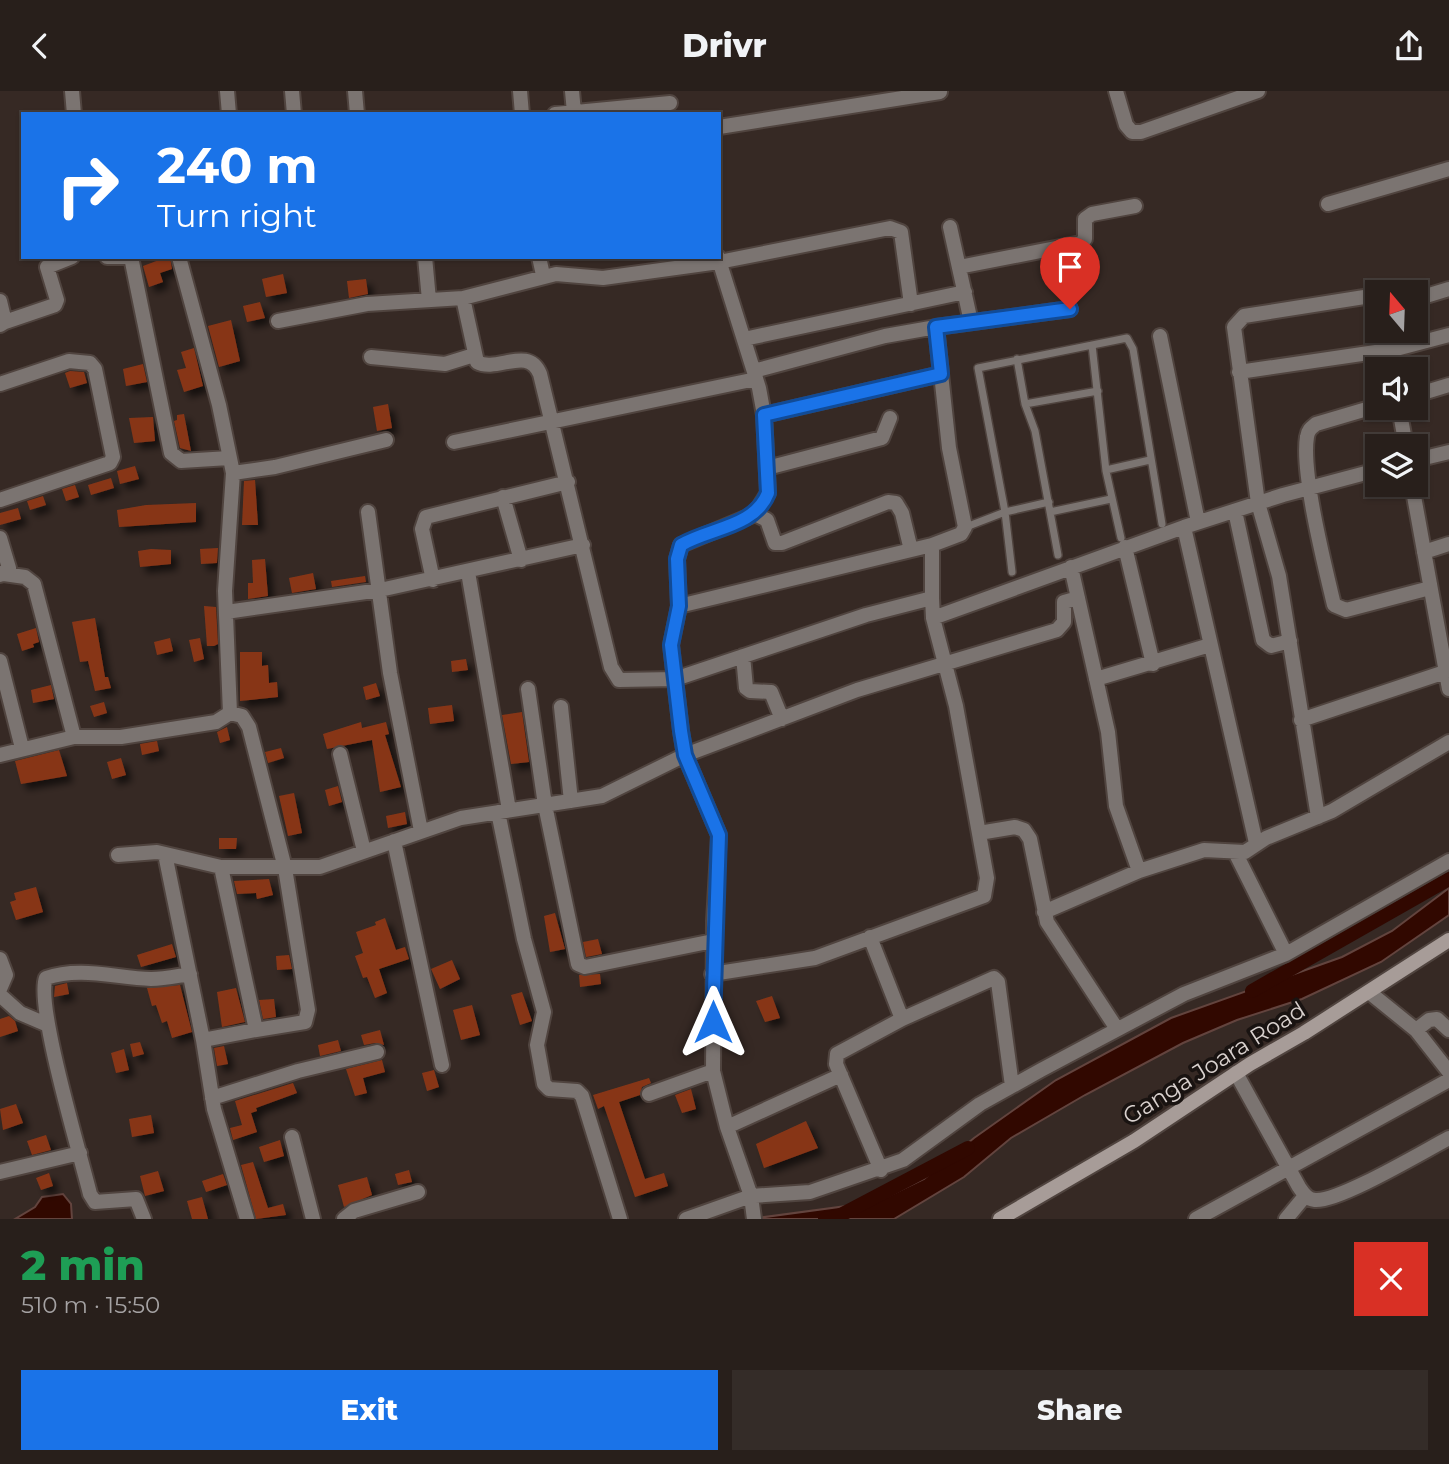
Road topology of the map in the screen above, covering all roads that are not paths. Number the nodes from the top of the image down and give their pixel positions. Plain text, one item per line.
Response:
1 (72, 91) edge
2 (227, 91) edge
3 (292, 91) edge
4 (355, 91) edge
5 (520, 91) edge
6 (572, 91) edge
7 (1116, 91) edge
8 (1258, 91) edge
9 (940, 92) edge
10 (671, 103) edge
11 (74, 112) edge
12 (229, 112) edge
13 (294, 112) edge
14 (357, 112) edge
15 (522, 112) edge
16 (574, 112) joint
17 (721, 127) edge
18 (1449, 169) edge
19 (1328, 204) dead end
20 (1135, 206) dead end
21 (950, 227) dead end
22 (721, 258) edge
23 (67, 259) edge
24 (130, 259) edge
25 (180, 259) edge
26 (425, 259) edge
27 (539, 259) edge
28 (718, 259) edge
29 (959, 268) junction
30 (543, 275) junction
31 (1449, 289) edge
32 (965, 292) junction
33 (1428, 295) edge
34 (1365, 297) edge
35 (463, 298) junction
36 (429, 300) junction
37 (0, 301) edge
38 (911, 304) junction
39 (1070, 309) dead end
40 (278, 321) dead end
41 (971, 323) junction
42 (3, 324) edge
43 (936, 327) junction
44 (1449, 335) edge
45 (1160, 336) dead end
46 (744, 339) junction
47 (1395, 343) edge
48 (1092, 345) junction
49 (1396, 349) junction
50 (474, 355) junction
51 (371, 357) dead end
52 (1396, 357) edge
53 (1017, 359) junction
54 (1239, 372) junction
55 (941, 374) junction
56 (755, 375) junction
57 (0, 384) edge
58 (1449, 385) edge
59 (1098, 391) junction
60 (1428, 391) edge
61 (1024, 404) junction
62 (1365, 409) edge
63 (764, 415) junction
64 (890, 418) dead end
65 (552, 421) junction
66 (386, 440) dead end
67 (454, 442) dead end
68 (1449, 451) edge
69 (1428, 457) edge
70 (1150, 460) junction
71 (231, 465) junction
72 (767, 468) junction
73 (1106, 470) junction
74 (1365, 473) edge
75 (568, 482) junction
76 (1310, 488) junction
77 (503, 497) junction
78 (1414, 497) edge
79 (1111, 499) junction
80 (0, 500) edge
81 (1049, 502) junction
82 (1258, 503) junction
83 (1235, 510) junction
84 (368, 512) dead end
85 (1005, 512) junction
86 (1050, 512) junction
87 (755, 514) junction
88 (1162, 524) dead end
89 (1191, 524) junction
90 (965, 527) junction
91 (0, 538) edge
92 (1123, 543) junction
93 (1449, 544) edge
94 (583, 545) junction
95 (932, 545) junction
96 (911, 550) junction
97 (1424, 552) junction
98 (1058, 555) dead end
99 (521, 560) junction
100 (1071, 567) junction
101 (468, 572) junction
102 (1013, 572) dead end
103 (2, 575) edge
104 (433, 580) junction
105 (1430, 588) junction
106 (380, 590) junction
107 (932, 598) junction
108 (1078, 598) junction
109 (679, 606) junction
110 (226, 613) junction
111 (933, 618) junction
112 (1290, 641) junction
113 (1210, 645) junction
114 (743, 656) junction
115 (0, 661) edge
116 (946, 664) junction
117 (1153, 664) junction
118 (1445, 672) junction
119 (675, 679) junction
120 (1096, 679) junction
121 (528, 689) dead end
122 (1449, 689) edge
123 (561, 707) dead end
124 (229, 713) junction
125 (782, 719) junction
126 (1301, 720) junction
127 (75, 737) junction
128 (1449, 742) edge
129 (22, 748) junction
130 (340, 754) dead end
131 (0, 755) edge
132 (685, 755) junction
133 (571, 801) junction
134 (545, 805) junction
135 (503, 811) junction
136 (1318, 817) junction
137 (421, 831) junction
138 (979, 833) junction
139 (394, 841) junction
140 (1256, 843) junction
141 (364, 851) junction
142 (165, 854) junction
143 (1236, 854) junction
144 (118, 855) dead end
145 (1449, 861) edge
146 (221, 867) junction
147 (285, 868) junction
148 (1139, 871) junction
149 (1044, 912) junction
150 (870, 937) junction
151 (1449, 940) edge
152 (713, 941) junction
153 (1286, 954) junction
154 (0, 959) edge
155 (190, 974) junction
156 (712, 974) junction
157 (0, 989) edge
158 (1369, 992) junction
159 (0, 995) edge
160 (902, 1019) junction
161 (48, 1025) junction
162 (1117, 1029) junction
163 (256, 1030) junction
164 (1416, 1030) junction
165 (1449, 1030) edge
166 (203, 1040) junction
167 (377, 1052) dead end
168 (442, 1065) dead end
169 (713, 1071) junction
170 (1449, 1072) edge
171 (1236, 1073) junction
172 (841, 1075) junction
173 (1449, 1080) edge
174 (1012, 1086) junction
175 (649, 1094) dead end
176 (212, 1098) junction
177 (727, 1127) junction
178 (292, 1137) dead end
179 (1449, 1138) edge
180 (80, 1153) junction
181 (1288, 1167) junction
182 (881, 1170) junction
183 (0, 1172) edge
184 (418, 1192) dead end
185 (1305, 1196) junction
186 (752, 1207) edge
187 (144, 1219) edge
188 (247, 1219) edge
189 (313, 1219) edge
190 (344, 1219) edge
191 (620, 1219) edge
192 (686, 1219) edge
193 (1000, 1219) edge
194 (1196, 1219) edge
195 (1286, 1219) edge

1 - 11 street
2 - 12 street
3 - 13 street
4 - 14 street
5 - 15 street
6 - 16 street
7 - 8 street
9 - 17 street
10 - 16 street
18 - 19 street
20 - 29 street
21 - 29 street
22 - 38 street
23 - 42 street
24 - 71 street
25 - 71 street
26 - 36 street
27 - 30 street
28 - 30 street
28 - 46 street
29 - 32 street
30 - 35 street
31 - 33 street
32 - 38 street
32 - 41 street
34 - 54 street
35 - 36 street
35 - 50 street
36 - 40 street
37 - 42 street
38 - 46 street
39 - 41 street
41 - 43 street
43 - 55 street
43 - 56 street
44 - 49 street
45 - 89 street
46 - 56 street
47 - 49 street
48 - 53 lane
48 - 59 lane
48 - 70 lane
49 - 52 street
49 - 54 street
50 - 51 street
50 - 65 street
53 - 61 lane
53 - 85 lane
54 - 82 street
55 - 63 street
55 - 90 street
56 - 63 street
56 - 65 street
57 - 80 street
58 - 60 street
59 - 61 lane
59 - 73 lane
61 - 81 lane
62 - 76 street
63 - 72 street
64 - 72 street
65 - 67 street
65 - 75 street
66 - 71 street
68 - 69 street
70 - 73 lane
70 - 88 lane
71 - 110 street
72 - 87 street
73 - 79 lane
74 - 76 street
75 - 77 street
75 - 94 street
76 - 82 street
76 - 105 street
77 - 99 street
77 - 104 street
78 - 97 street
79 - 86 lane
79 - 92 lane
81 - 85 lane
81 - 86 lane
82 - 83 street
82 - 112 street
83 - 89 street
83 - 112 street
84 - 106 street
85 - 90 lane
85 - 102 lane
86 - 98 lane
87 - 96 street
87 - 109 street
89 - 92 street
89 - 113 street
90 - 95 street
91 - 103 street
92 - 100 street
92 - 117 street
93 - 97 street
94 - 99 street
94 - 119 street
95 - 96 street
95 - 107 street
96 - 109 street
97 - 105 street
99 - 101 street
100 - 108 street
100 - 111 street
101 - 104 street
101 - 135 street
103 - 127 street
104 - 106 street
105 - 118 street
106 - 110 street
106 - 137 street
107 - 111 street
107 - 114 street
108 - 116 street
108 - 120 street
109 - 119 street
110 - 124 street
111 - 116 street
112 - 126 street
113 - 117 street
113 - 140 street
114 - 119 street
114 - 125 street
115 - 129 street
116 - 125 street
116 - 138 street
117 - 120 street
118 - 122 street
118 - 126 street
119 - 132 street
120 - 148 street
121 - 134 street
123 - 133 street
124 - 127 street
124 - 147 street
125 - 132 street
126 - 136 street
127 - 129 street
128 - 136 street
129 - 131 street
130 - 141 street
132 - 133 street
132 - 152 street
133 - 134 street
134 - 135 street
134 - 152 street
135 - 137 street
135 - 191 street
136 - 140 street
137 - 139 street
138 - 149 street
138 - 150 street
139 - 141 street
139 - 168 street
140 - 143 street
141 - 147 street
142 - 144 street
142 - 146 street
142 - 155 street
143 - 148 street
143 - 153 street
145 - 153 street
146 - 147 street
146 - 163 street
147 - 163 street
148 - 149 street
149 - 162 street
150 - 156 street
150 - 160 street
151 - 158 main road, Ganga Joara Road
152 - 156 street
153 - 162 street
154 - 157 street
155 - 161 street
155 - 166 street
156 - 169 street
158 - 164 street
158 - 171 main road, Ganga Joara Road
159 - 161 street
160 - 172 street
160 - 174 street
161 - 180 street
162 - 174 street
163 - 166 street
164 - 165 street
164 - 170 street
166 - 176 street
167 - 176 street
169 - 175 street
169 - 177 street
171 - 181 street
171 - 193 main road, Ganga Joara Road
172 - 177 street
172 - 182 street
173 - 181 street
174 - 182 street
176 - 188 street
177 - 186 street
178 - 189 street
179 - 185 street
180 - 183 street
180 - 187 street
181 - 185 street
181 - 194 street
182 - 186 street
184 - 190 street
185 - 195 street
186 - 192 street

